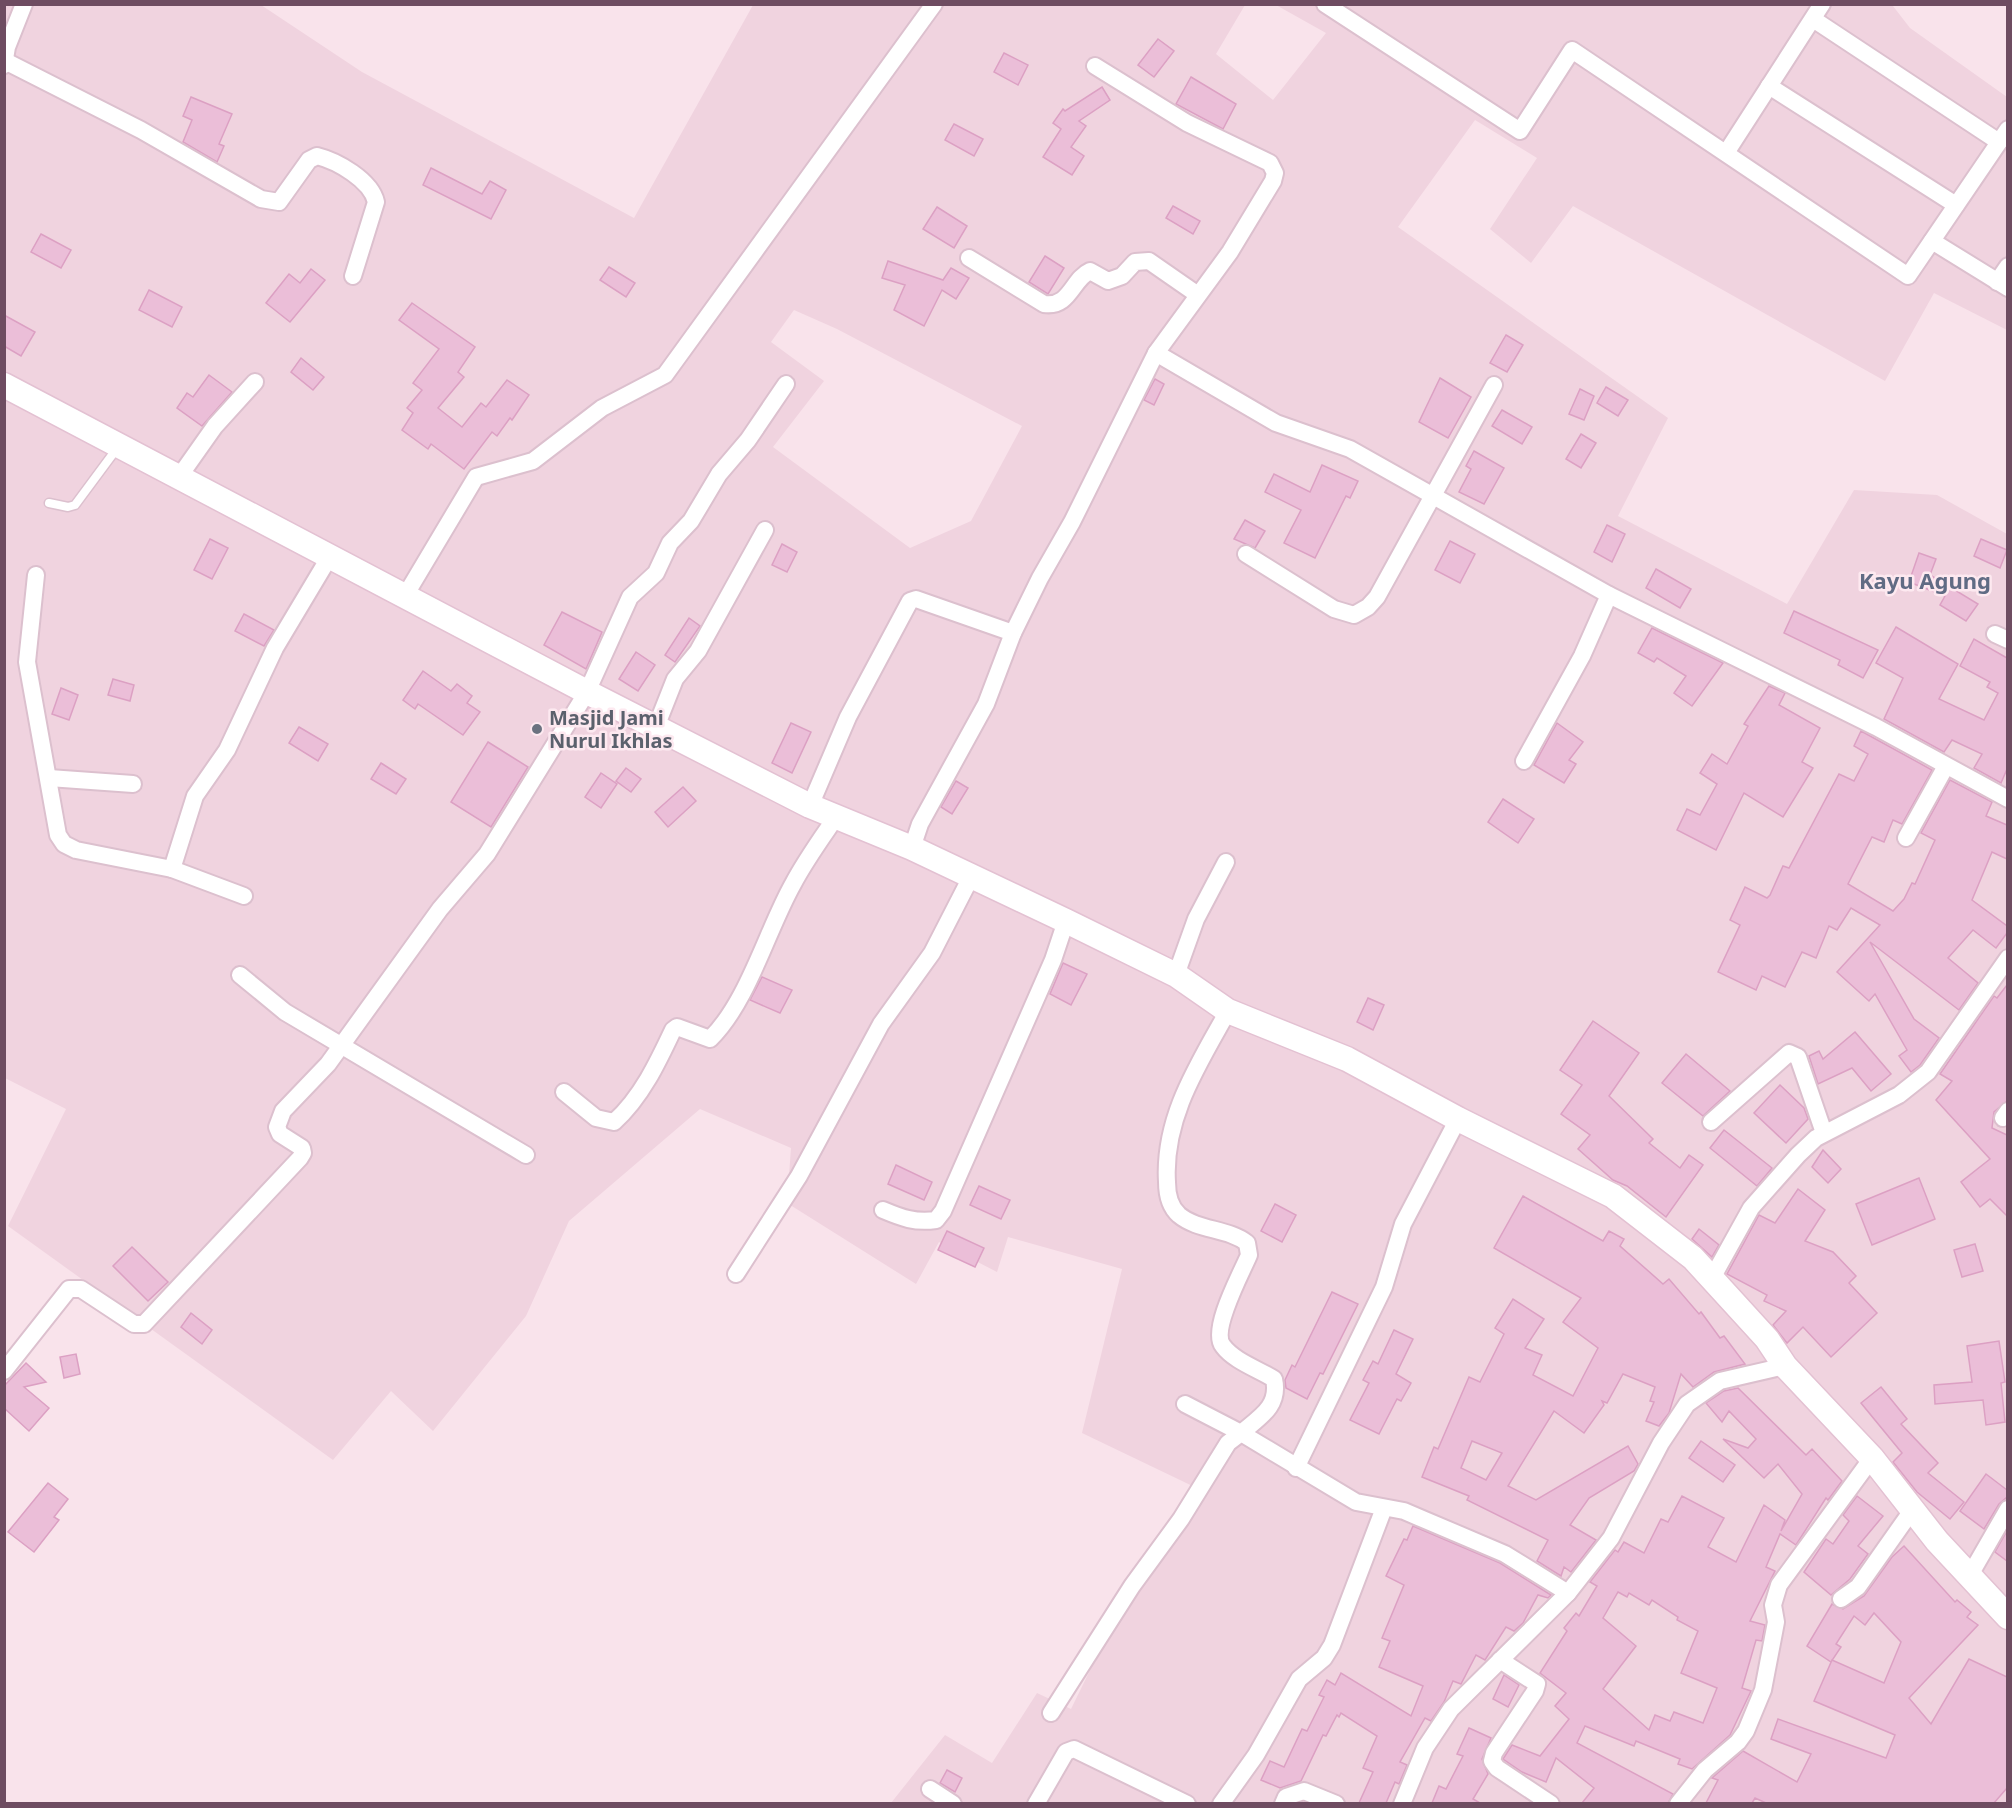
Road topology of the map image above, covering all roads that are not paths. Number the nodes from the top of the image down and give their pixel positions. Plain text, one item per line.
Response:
1 (24, 4) edge
2 (934, 4) edge
3 (1325, 4) edge
4 (1822, 4) edge
5 (1813, 19) junction
6 (5, 63) edge
7 (1095, 66) dead end
8 (1769, 86) junction
9 (2003, 135) edge
10 (1726, 153) junction
11 (1956, 206) junction
12 (1932, 241) junction
13 (969, 258) dead end
14 (2007, 266) edge
15 (354, 276) dead end
16 (2002, 285) edge
17 (1198, 295) junction
18 (1156, 353) junction
19 (255, 382) dead end
20 (786, 384) dead end
21 (4, 385) edge
22 (1494, 385) dead end
23 (120, 445) junction
24 (180, 477) junction
25 (1431, 496) junction
26 (49, 503) dead end
27 (765, 530) dead end
28 (1246, 554) dead end
29 (330, 556) junction
30 (36, 575) dead end
31 (1609, 595) junction
32 (405, 596) junction
33 (1013, 633) junction
34 (587, 692) junction
35 (656, 727) junction
36 (1524, 761) dead end
37 (1946, 766) junction
38 (49, 778) junction
39 (133, 784) dead end
40 (2007, 799) edge
41 (810, 806) junction
42 (836, 817) junction
43 (1906, 838) dead end
44 (912, 848) junction
45 (1226, 862) dead end
46 (172, 869) junction
47 (971, 877) junction
48 (244, 896) dead end
49 (1066, 921) junction
50 (2007, 958) edge
51 (240, 975) dead end
52 (1176, 975) junction
53 (1228, 1011) junction
54 (340, 1046) junction
55 (564, 1092) dead end
56 (1458, 1119) junction
57 (1711, 1122) dead end
58 (1824, 1133) junction
59 (526, 1155) dead end
60 (883, 1210) dead end
61 (736, 1274) dead end
62 (1711, 1280) junction
63 (1785, 1366) junction
64 (4, 1371) edge
65 (1185, 1404) dead end
66 (1240, 1433) junction
67 (1872, 1458) junction
68 (1296, 1468) junction
69 (1384, 1508) junction
70 (1913, 1509) junction
71 (2007, 1509) edge
72 (1970, 1575) junction
73 (1568, 1593) junction
74 (1841, 1599) dead end
75 (2007, 1617) edge
76 (1500, 1660) junction
77 (1051, 1713) dead end
78 (930, 1789) dead end
79 (1151, 1797) edge
80 (952, 1803) edge
81 (1036, 1803) edge
82 (1187, 1803) edge
83 (1221, 1803) edge
84 (1283, 1803) edge
85 (1336, 1803) edge
86 (1401, 1803) edge
87 (1551, 1803) edge
88 (1678, 1803) edge

1 - 6 street
2 - 32 street
3 - 10 street
4 - 5 street
5 - 8 street
5 - 9 street
6 - 15 street
7 - 17 street
8 - 10 street
8 - 11 street
9 - 11 street
10 - 12 street
11 - 12 street
12 - 16 street
13 - 17 street
14 - 16 street
17 - 18 street
18 - 25 street
18 - 33 street
19 - 24 street
20 - 34 street
21 - 23 street
22 - 25 street
23 - 24 street
23 - 26 lane
24 - 29 street
25 - 28 street
25 - 31 street
27 - 35 street
29 - 32 street
29 - 46 street
30 - 38 street
31 - 36 street
31 - 37 street
32 - 34 street
33 - 41 street
33 - 44 street
34 - 35 street
34 - 54 street
35 - 41 street
37 - 40 street
37 - 43 street
38 - 39 street
38 - 46 street
41 - 42 street
42 - 44 street
42 - 55 street
44 - 47 street
45 - 52 street
46 - 48 street
47 - 49 street
47 - 61 street
49 - 52 street
49 - 60 street
50 - 58 street
51 - 54 street
52 - 53 street
53 - 56 street
53 - 66 street
54 - 59 street
54 - 64 street
56 - 62 street
56 - 68 street
57 - 58 street
58 - 62 street
62 - 63 street
63 - 67 street
63 - 73 street
65 - 66 street
66 - 68 street
66 - 77 street
67 - 70 street
67 - 88 street
68 - 69 street
69 - 73 street
69 - 83 street
70 - 72 street
70 - 74 street
71 - 72 street
72 - 75 street
73 - 76 street
76 - 86 street
76 - 87 street
78 - 80 street
79 - 81 street
79 - 82 street
84 - 85 street

